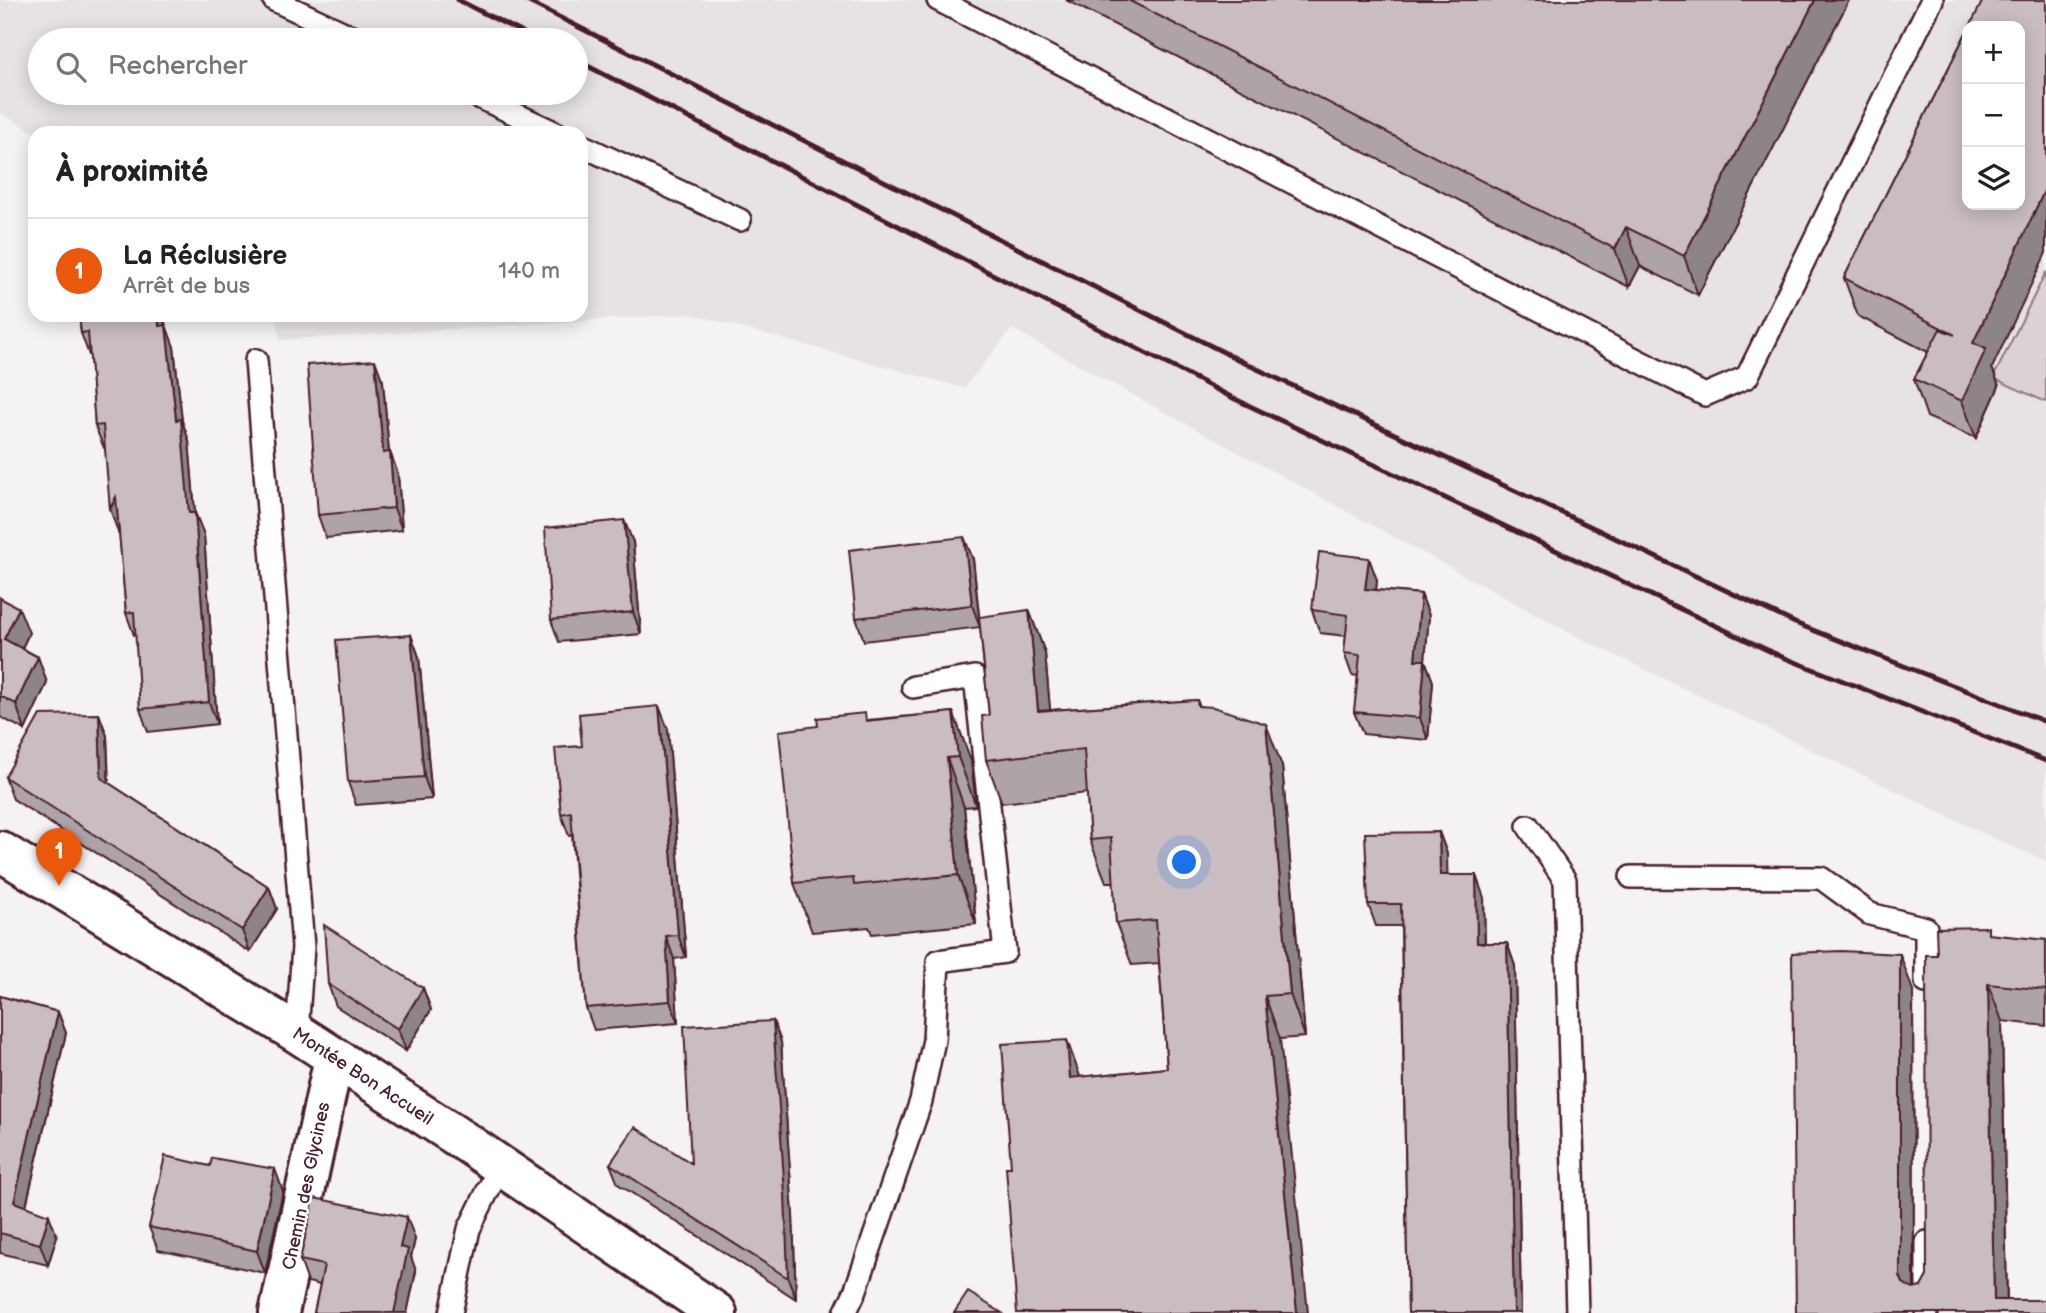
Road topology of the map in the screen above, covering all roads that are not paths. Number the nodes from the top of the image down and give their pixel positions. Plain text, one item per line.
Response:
1 (274, 0) edge
2 (938, 0) edge
3 (1932, 0) edge
4 (334, 28) edge
5 (496, 105) edge
6 (540, 126) edge
7 (588, 148) edge
8 (740, 220) dead end
9 (256, 360) dead end
10 (913, 687) dead end
11 (1528, 826) dead end
12 (0, 851) edge
13 (1631, 877) dead end
14 (1926, 996) edge
15 (297, 1033) junction
16 (334, 1058) junction
17 (500, 1166) junction
18 (1927, 1217) edge
19 (279, 1313) edge
20 (451, 1313) edge
21 (717, 1313) edge
22 (845, 1313) edge
23 (1577, 1313) edge
24 (1927, 1313) edge

1 - 4 lane
2 - 3 lane
5 - 6 lane
7 - 8 lane
9 - 15 lane
10 - 22 lane
11 - 23 lane
12 - 15 main road, Montée Bon Accueil
13 - 14 lane
15 - 16 main road, Montée Bon Accueil
16 - 17 main road, Montée Bon Accueil
16 - 19 main road, Chemin des Glycines
17 - 20 lane
17 - 21 main road, Montée Bon Accueil
18 - 24 lane

